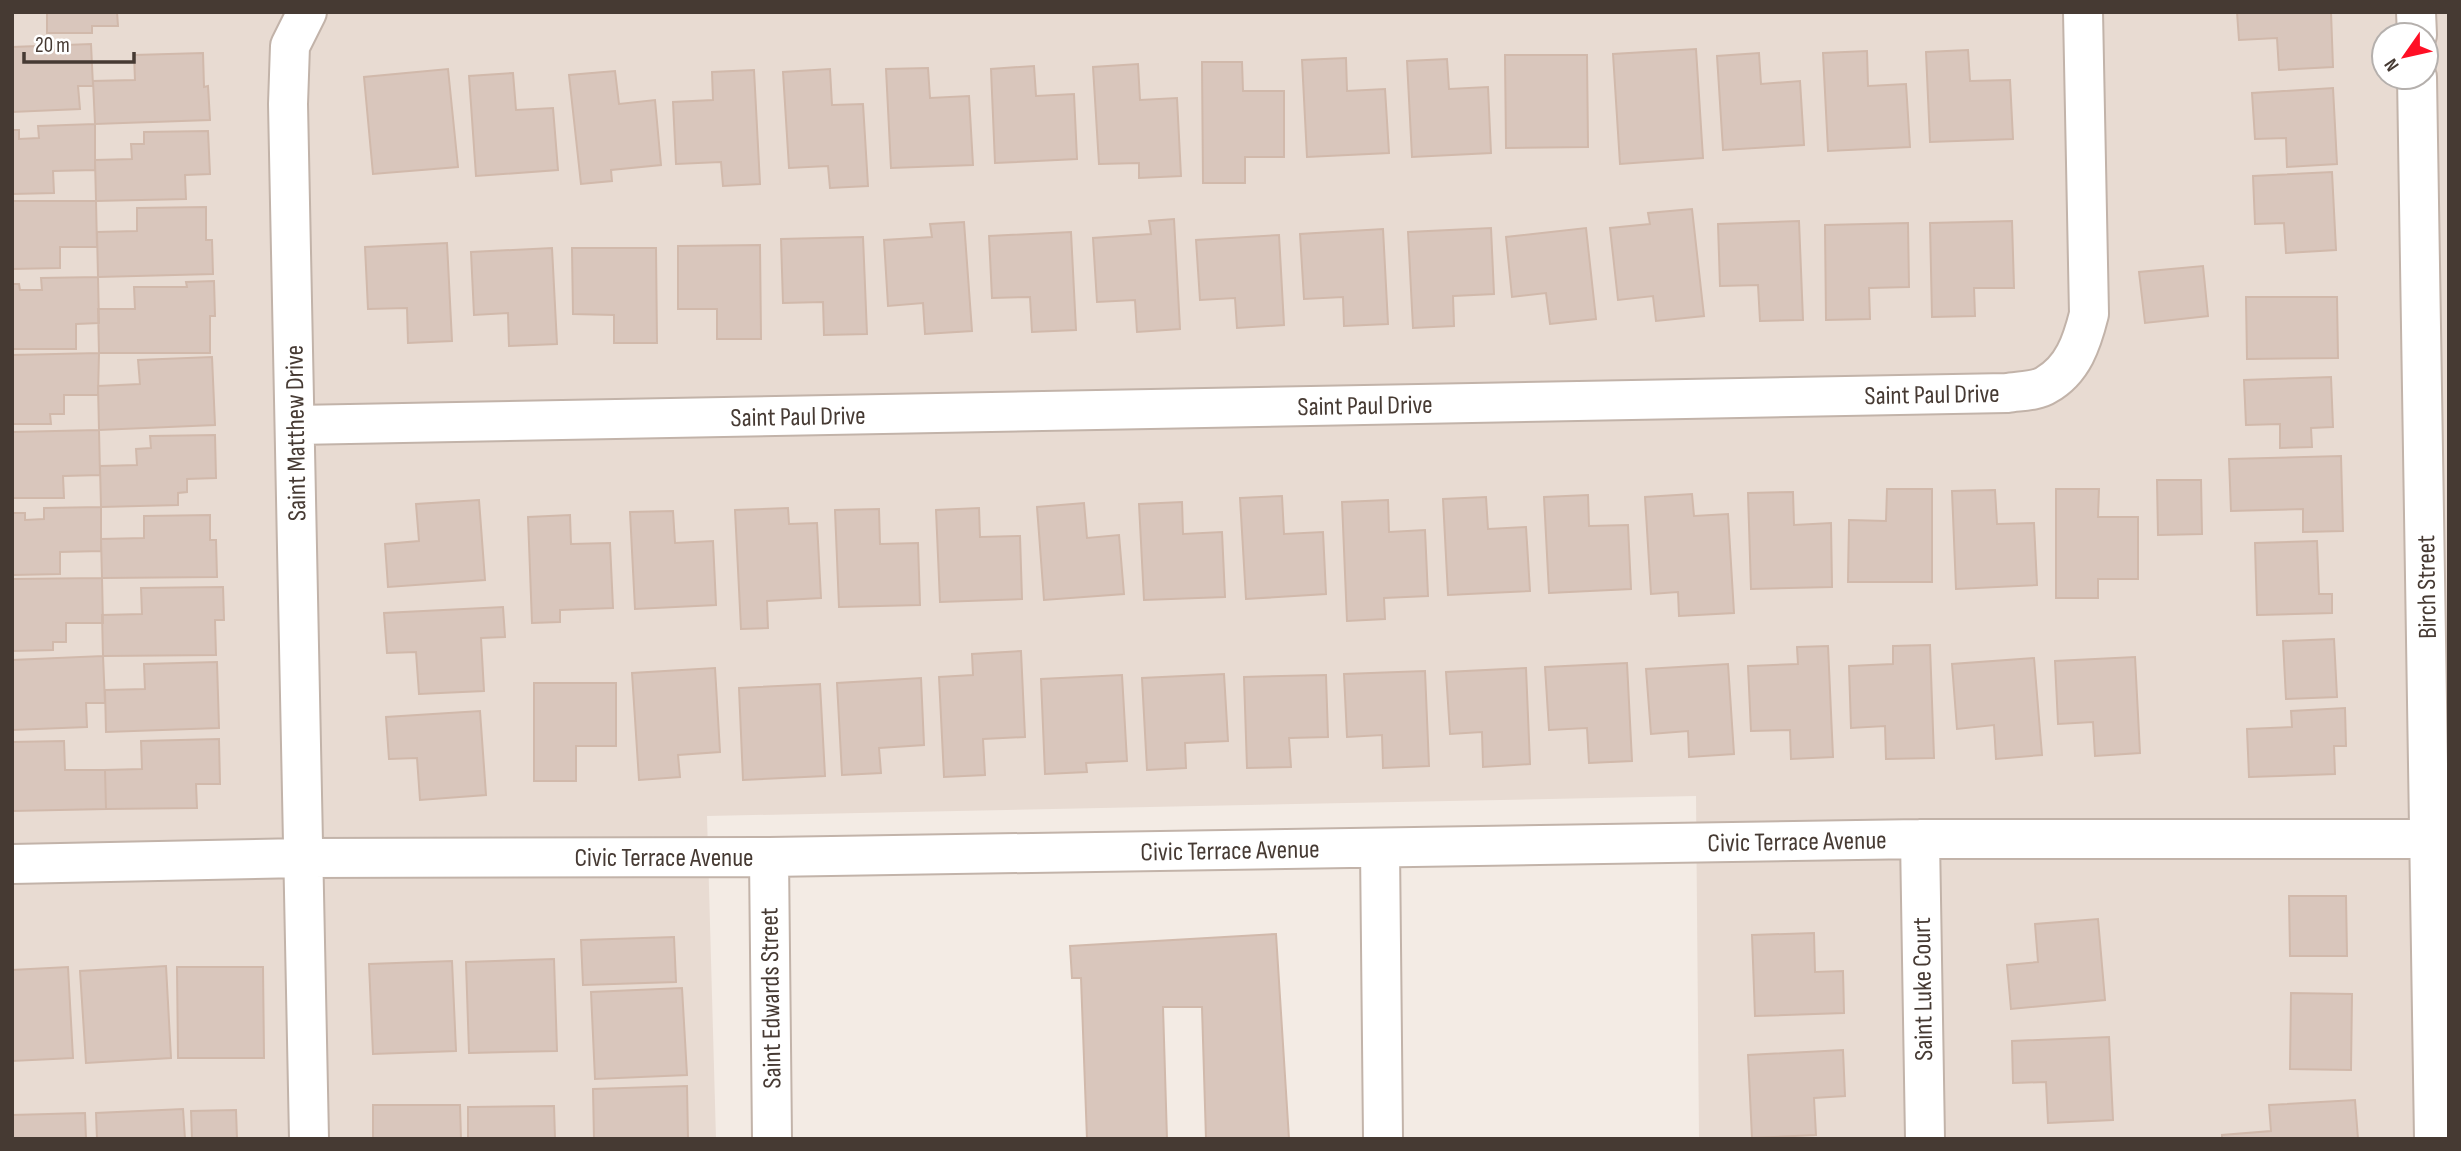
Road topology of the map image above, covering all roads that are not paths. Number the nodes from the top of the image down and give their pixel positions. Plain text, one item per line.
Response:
1 (307, 12) edge
2 (2083, 12) edge
3 (2417, 91) edge
4 (296, 425) junction
5 (1920, 839) junction
6 (2440, 840) edge
7 (1380, 848) junction
8 (769, 857) junction
9 (303, 858) junction
10 (12, 864) edge
11 (309, 1139) edge
12 (772, 1139) edge
13 (1383, 1139) edge
14 (1925, 1139) edge
15 (2434, 1139) edge

1 - 4 street, Saint Matthew Drive
2 - 4 street, Saint Paul Drive
3 - 6 street, Birch Street
4 - 9 street, Saint Matthew Drive
5 - 6 street, Civic Terrace Avenue
5 - 7 street, Civic Terrace Avenue
5 - 14 street, Saint Luke Court
6 - 15 street, Birch Street
7 - 8 street, Civic Terrace Avenue
7 - 13 street
8 - 9 street, Civic Terrace Avenue
8 - 12 street, Saint Edwards Street
9 - 10 street, Civic Terrace Avenue
9 - 11 street, Saint Matthew Drive

